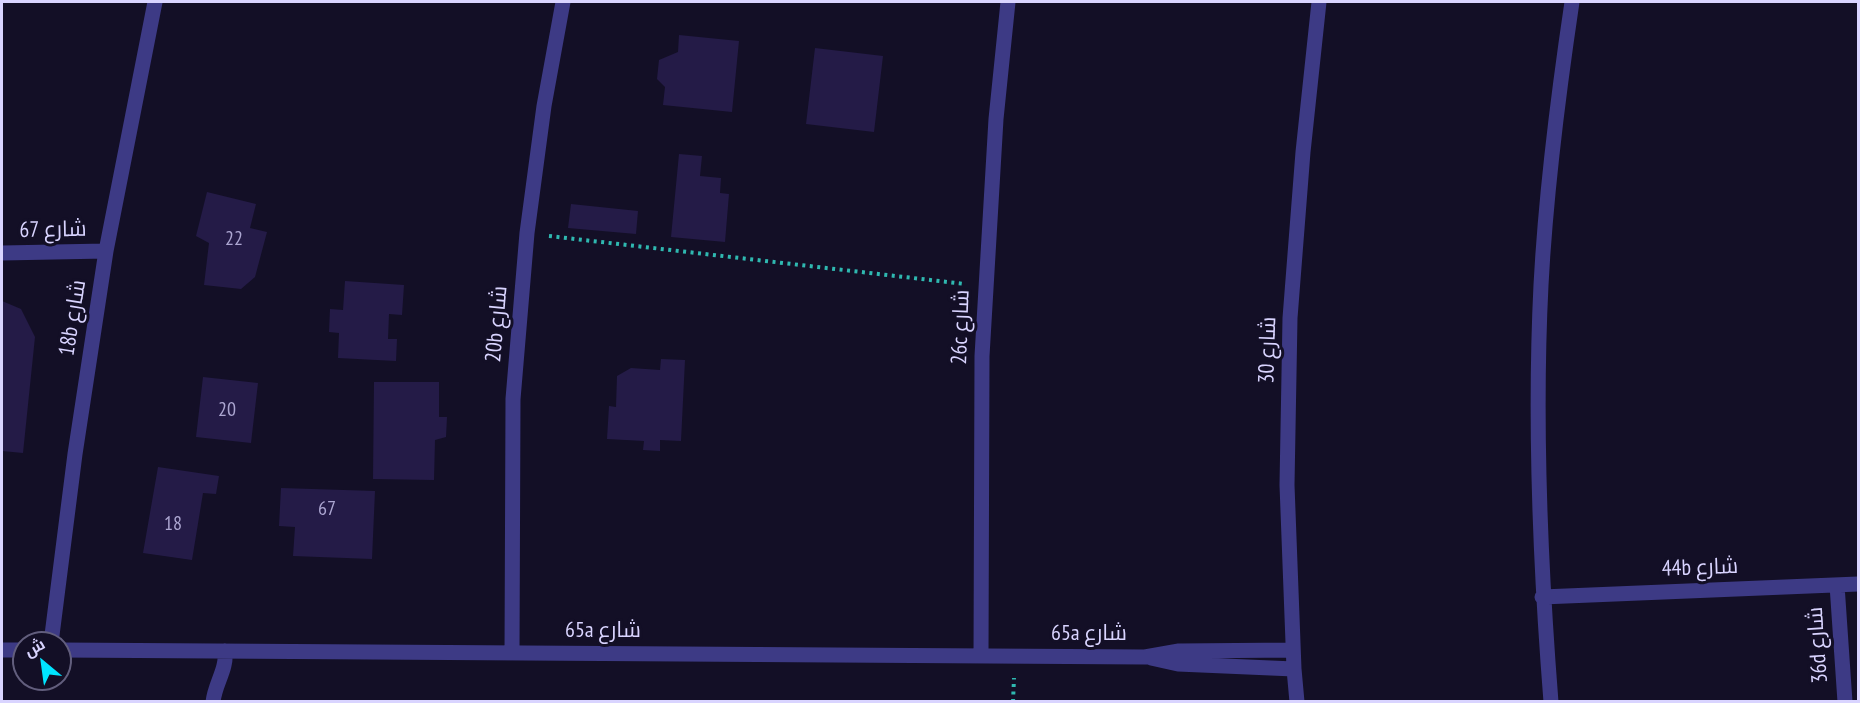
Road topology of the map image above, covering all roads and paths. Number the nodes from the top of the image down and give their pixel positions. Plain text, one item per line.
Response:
1 (155, 2) edge
2 (563, 2) edge
3 (1008, 2) edge
4 (1319, 2) edge
5 (1572, 2) edge
6 (527, 233) junction
7 (106, 251) junction
8 (2, 253) edge
9 (985, 286) junction
10 (1858, 584) edge
11 (1837, 585) junction
12 (1542, 597) junction
13 (53, 631) edge
14 (72, 650) edge
15 (1293, 650) junction
16 (225, 651) junction
17 (512, 653) junction
18 (981, 656) junction
19 (1145, 657) junction
20 (1294, 669) junction
21 (213, 702) edge
22 (1297, 702) edge
23 (1551, 702) edge
24 (1845, 702) edge

1 - 7 street, 18b شارع
2 - 6 street, 20b شارع
3 - 9 street, 26c شارع
4 - 15 street, شارع 30
5 - 12 street
6 - 9 path
6 - 17 street, 20b شارع
7 - 8 street, شارع 67
7 - 13 street, 18b شارع
9 - 18 street, 26c شارع
10 - 11 street, 44b شارع
11 - 12 street, 44b شارع
11 - 24 street, 36d شارع
12 - 23 street
14 - 16 street, 65a شارع
15 - 19 street, 65a شارع
15 - 20 street, شارع 30
16 - 17 street, 65a شارع
16 - 21 street
17 - 18 street, 65a شارع
18 - 19 street, 65a شارع
19 - 20 street, 65a شارع
20 - 22 street, شارع 30

